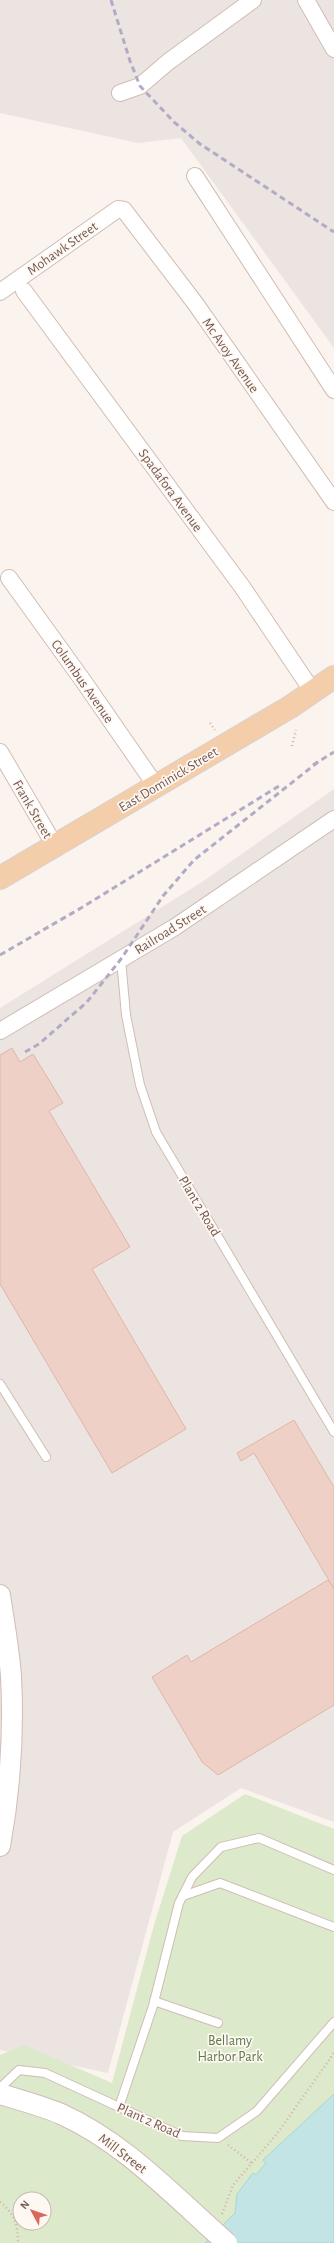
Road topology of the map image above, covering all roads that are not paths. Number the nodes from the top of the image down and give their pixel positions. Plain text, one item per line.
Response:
1 (253, 0) edge
2 (306, 0) edge
3 (334, 49) edge
4 (120, 93) dead end
5 (195, 176) dead end
6 (124, 210) joint
7 (24, 291) dead end
8 (0, 292) edge
9 (334, 390) edge
10 (334, 502) edge
11 (9, 578) dead end
12 (334, 677) edge
13 (312, 692) junction
14 (0, 752) edge
15 (156, 786) junction
16 (334, 819) edge
17 (55, 846) junction
18 (0, 878) edge
19 (121, 959) junction
20 (0, 1031) edge
21 (1, 1388) edge
22 (334, 1432) edge
23 (46, 1457) dead end
24 (0, 1595) edge
25 (0, 1846) edge
26 (334, 1870) edge
27 (183, 1896) junction
28 (334, 1927) edge
29 (154, 2001) junction
30 (334, 2022) edge
31 (218, 2023) dead end
32 (0, 2088) edge
33 (0, 2094) edge
34 (119, 2107) junction
35 (227, 2243) edge

1 - 4 street
2 - 3 street
5 - 9 street
6 - 8 street, Mohawk Street
6 - 10 street, Mc Avoy Avenue
7 - 13 street, Spadafora Avenue
11 - 15 street, Columbus Avenue
12 - 13 main road, East Dominick Street
13 - 15 main road, East Dominick Street
14 - 17 street, Frank Street
15 - 17 main road, East Dominick Street
16 - 19 street, Railroad Street
17 - 18 main road, East Dominick Street
19 - 20 street, Railroad Street
19 - 22 lane, Plant 2 Road
21 - 23 lane
24 - 25 street
26 - 27 lane
27 - 28 lane
27 - 29 lane
29 - 31 lane
29 - 34 lane
30 - 34 lane, Plant 2 Road
32 - 34 lane, Plant 2 Road
33 - 35 street, Mill Street, bridge

